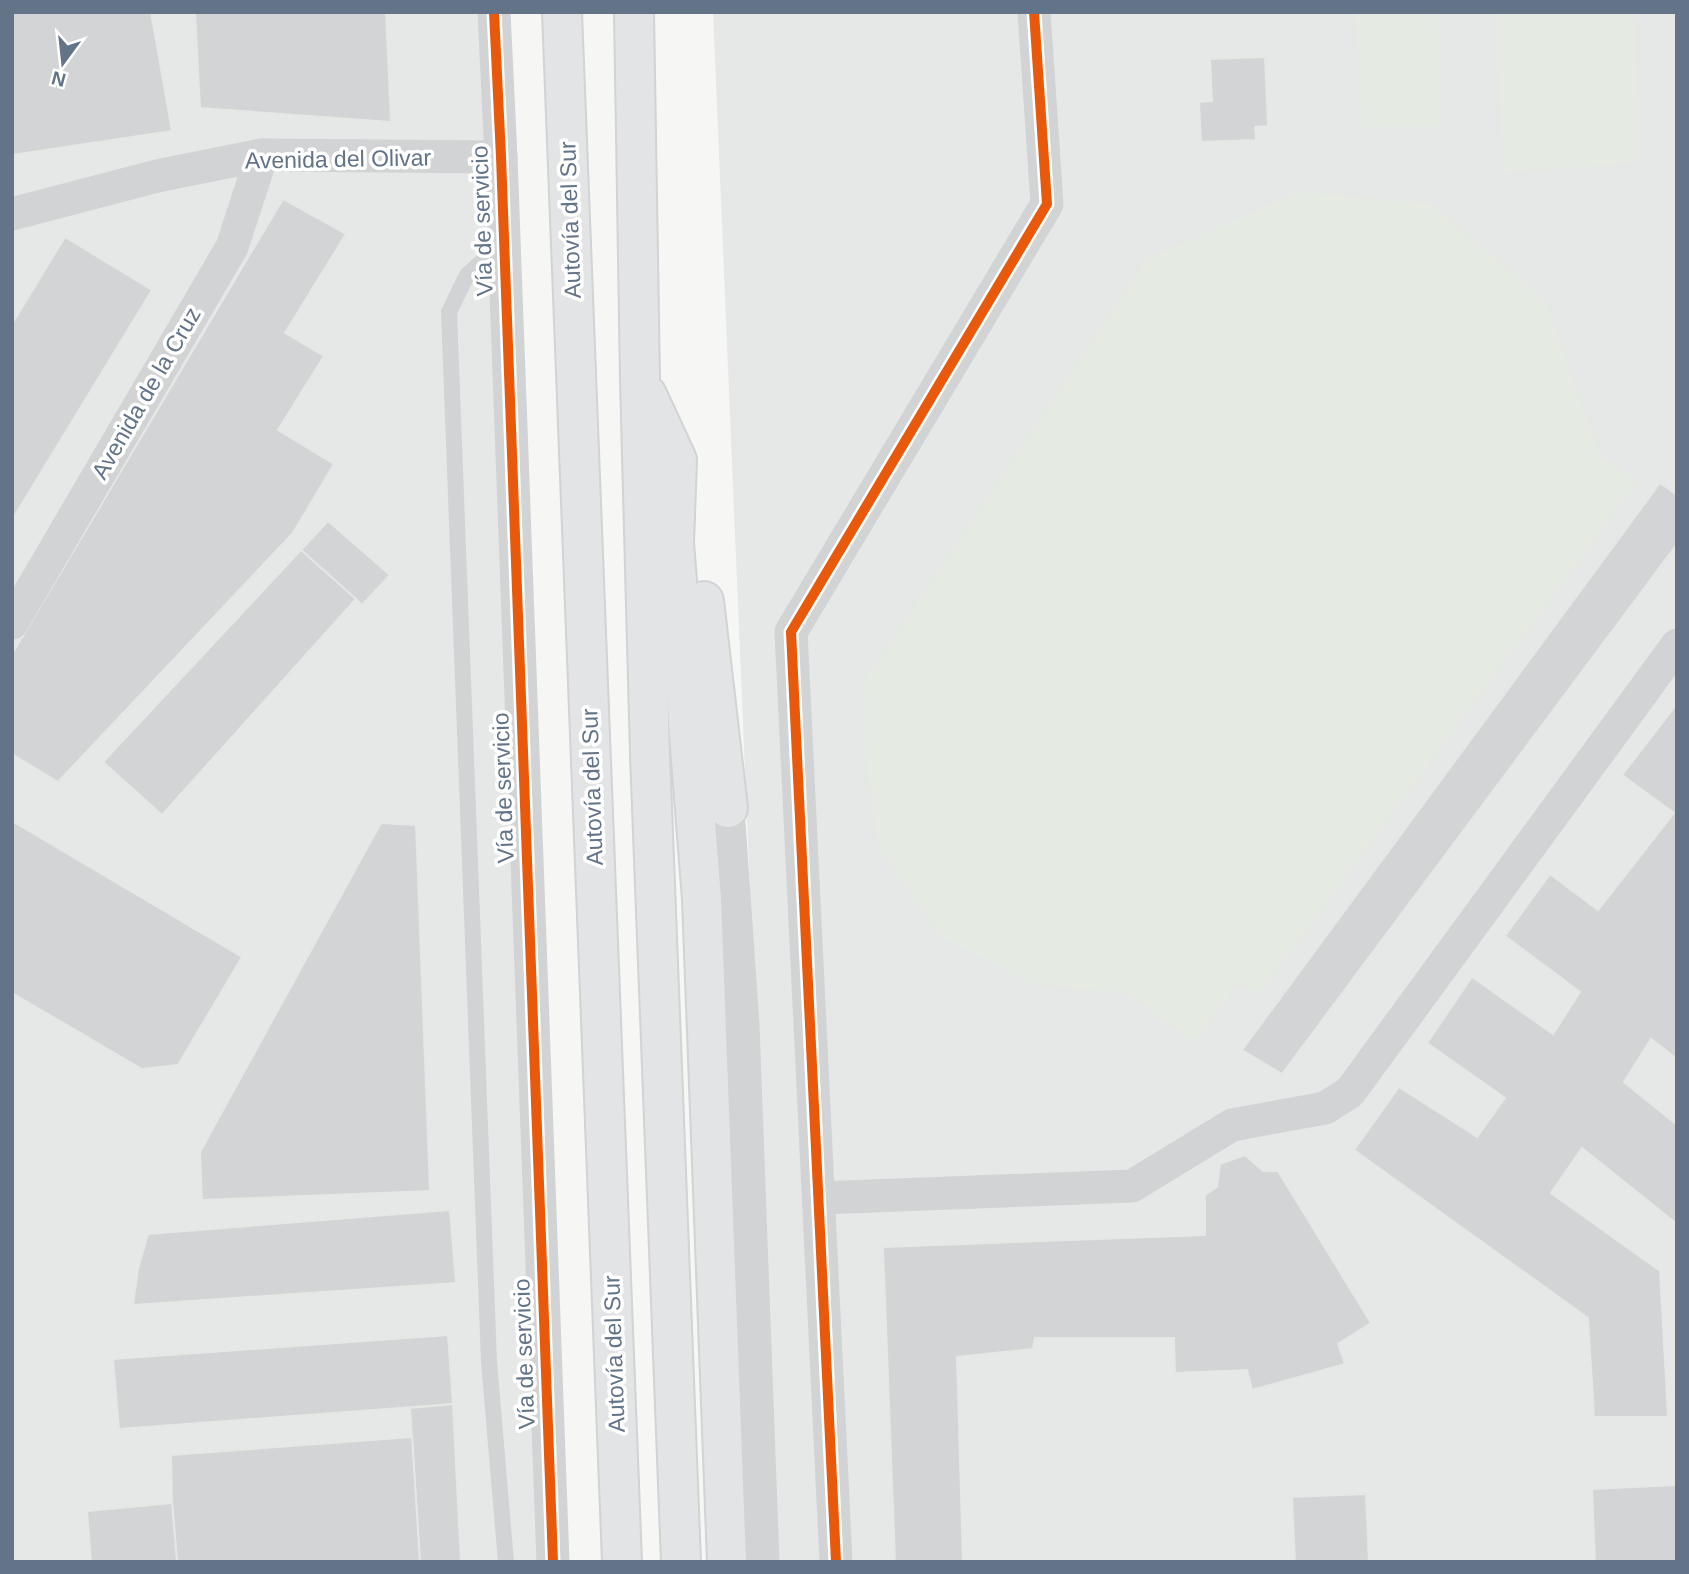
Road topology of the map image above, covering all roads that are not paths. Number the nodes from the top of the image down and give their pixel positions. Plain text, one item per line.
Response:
1 (494, 12) edge
2 (562, 12) edge
3 (1034, 12) edge
4 (635, 19) edge
5 (261, 155) junction
6 (501, 157) junction
7 (12, 214) edge
8 (504, 242) junction
9 (640, 380) junction
10 (677, 460) junction
11 (12, 623) edge
12 (1677, 645) edge
13 (728, 808) joint
14 (820, 1198) junction
15 (506, 1562) edge
16 (553, 1562) edge
17 (622, 1562) edge
18 (681, 1562) edge
19 (727, 1562) edge
20 (763, 1562) edge
21 (836, 1562) edge

1 - 6 street, Vía de servicio
2 - 17 highway, Autovía del Sur
3 - 14 street
4 - 9 highway
5 - 6 street, Avenida del Olivar
5 - 7 street, Avenida del Olivar
5 - 11 street, Avenida de la Cruz
6 - 8 street, Vía de servicio
8 - 15 lane
8 - 16 street, Vía de servicio
9 - 10 highway
9 - 18 highway
10 - 13 highway
10 - 19 highway
12 - 14 street
13 - 20 street
14 - 21 street

